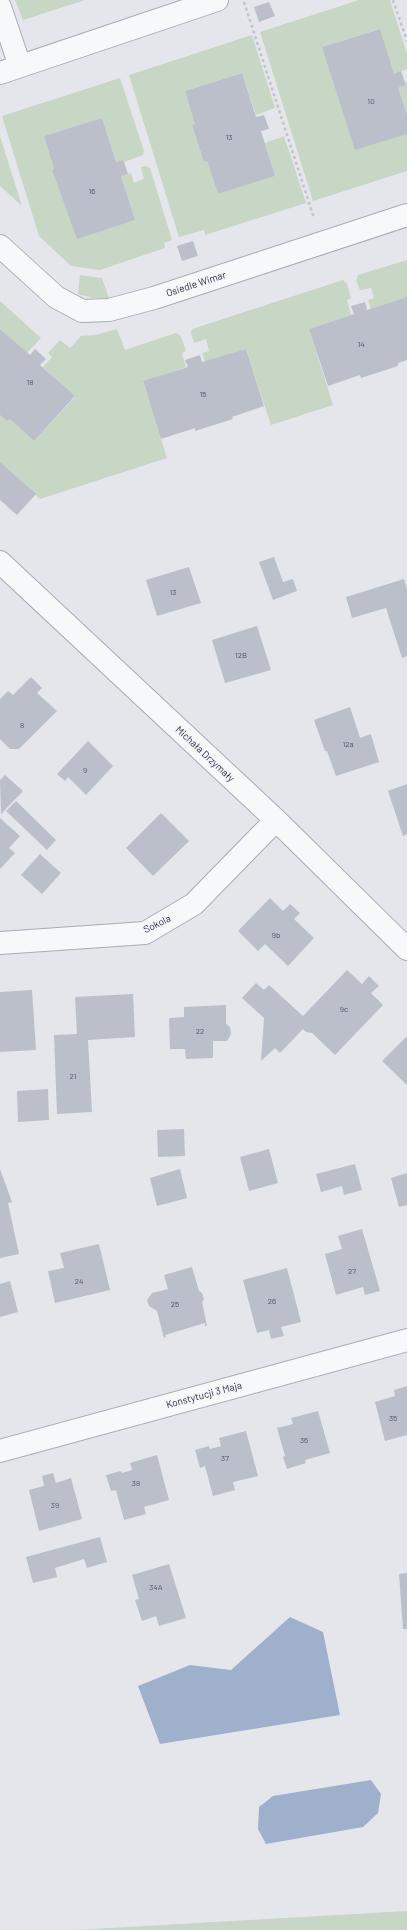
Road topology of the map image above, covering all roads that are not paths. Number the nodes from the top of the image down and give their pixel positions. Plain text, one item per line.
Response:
1 (217, 0) edge
2 (0, 7) edge
3 (20, 66) junction
4 (0, 72) edge
5 (407, 215) edge
6 (0, 246) edge
7 (0, 562) edge
8 (276, 820) junction
9 (0, 943) edge
10 (407, 949) edge
11 (407, 1340) edge
12 (0, 1451) edge

1 - 3 street
2 - 3 street
3 - 4 street
5 - 6 street, Osiedle Wimar
7 - 8 street, Michała Drzymały
8 - 9 street, Sokola
8 - 10 street, Michała Drzymały
11 - 12 street, Konstytucji 3 Maja

